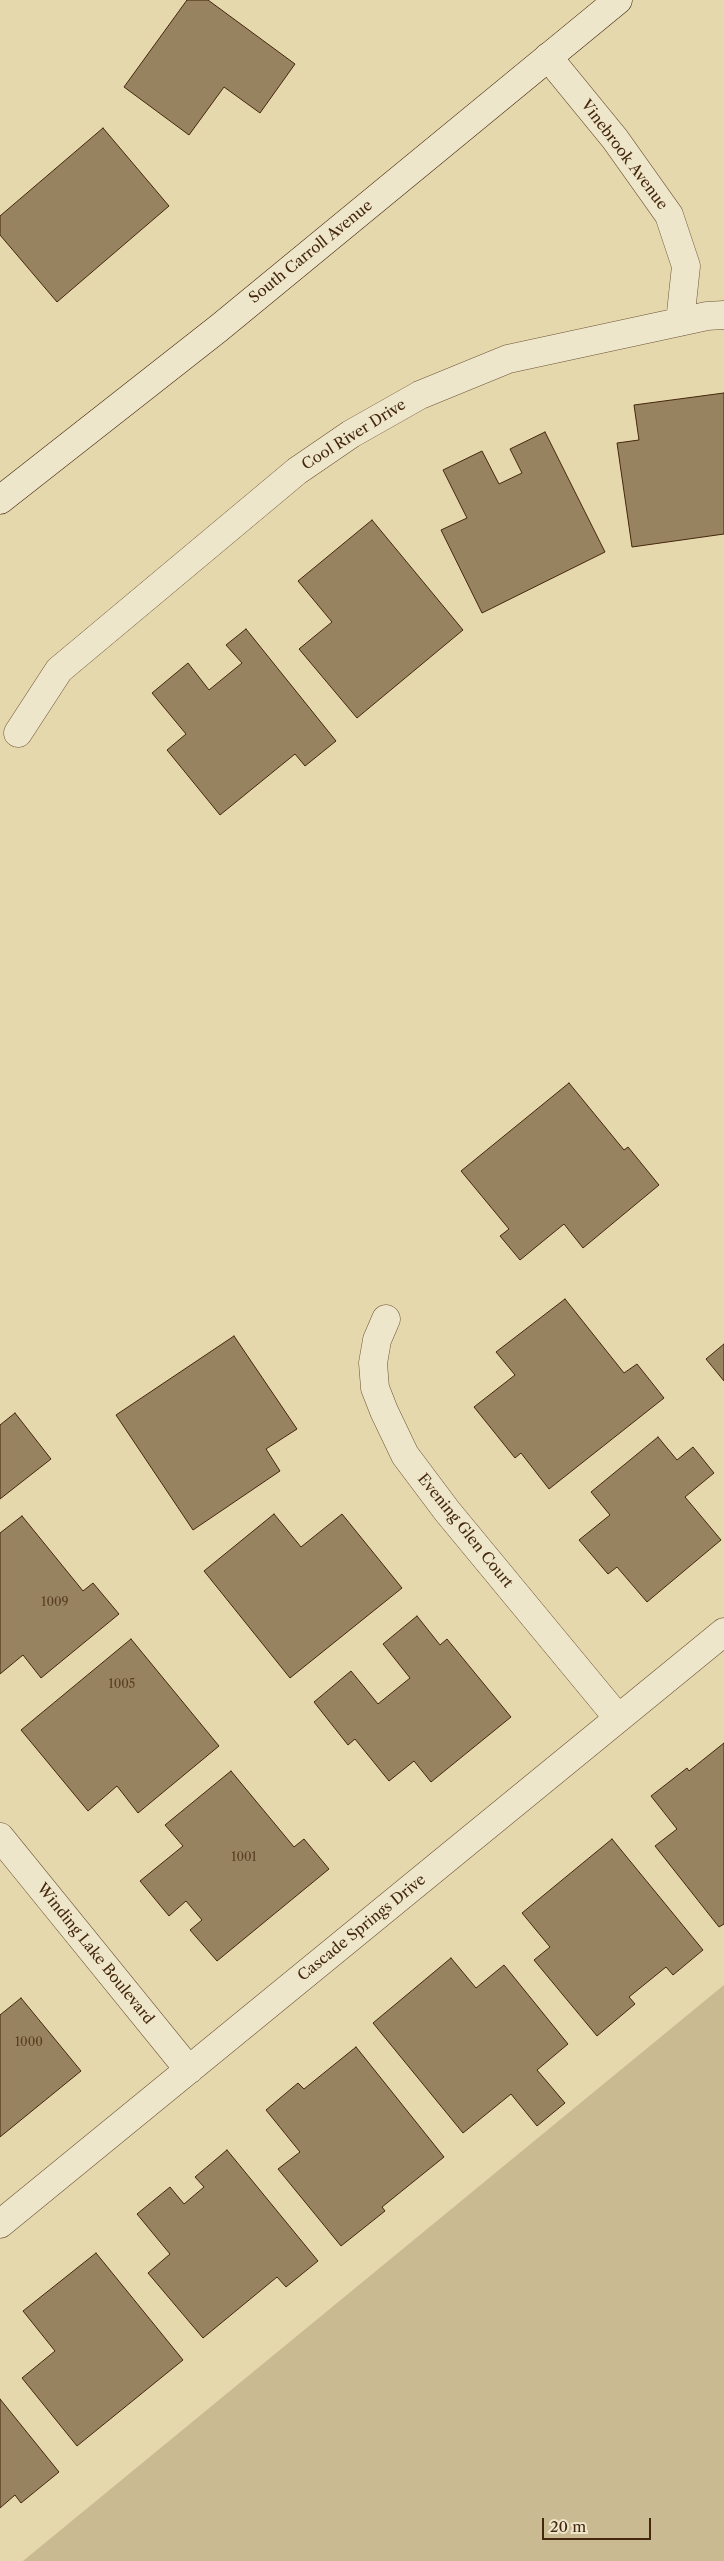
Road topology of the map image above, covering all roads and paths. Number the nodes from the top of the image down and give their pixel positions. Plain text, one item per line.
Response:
1 (618, 0) edge
2 (548, 57) junction
3 (724, 315) edge
4 (680, 322) junction
5 (0, 500) edge
6 (18, 733) dead end
7 (386, 1319) dead end
8 (724, 1632) edge
9 (618, 1718) junction
10 (0, 1837) edge
11 (190, 2070) junction
12 (0, 2224) edge

1 - 2 street, South Carroll Avenue
2 - 4 street, Vinebrook Avenue
2 - 5 street, South Carroll Avenue
3 - 4 street, Cool River Drive
4 - 6 street, Cool River Drive
7 - 9 street, Evening Glen Court
8 - 9 street, Cascade Springs Drive
9 - 11 street, Cascade Springs Drive
10 - 11 street, Winding Lake Boulevard
11 - 12 street, Cascade Springs Drive

